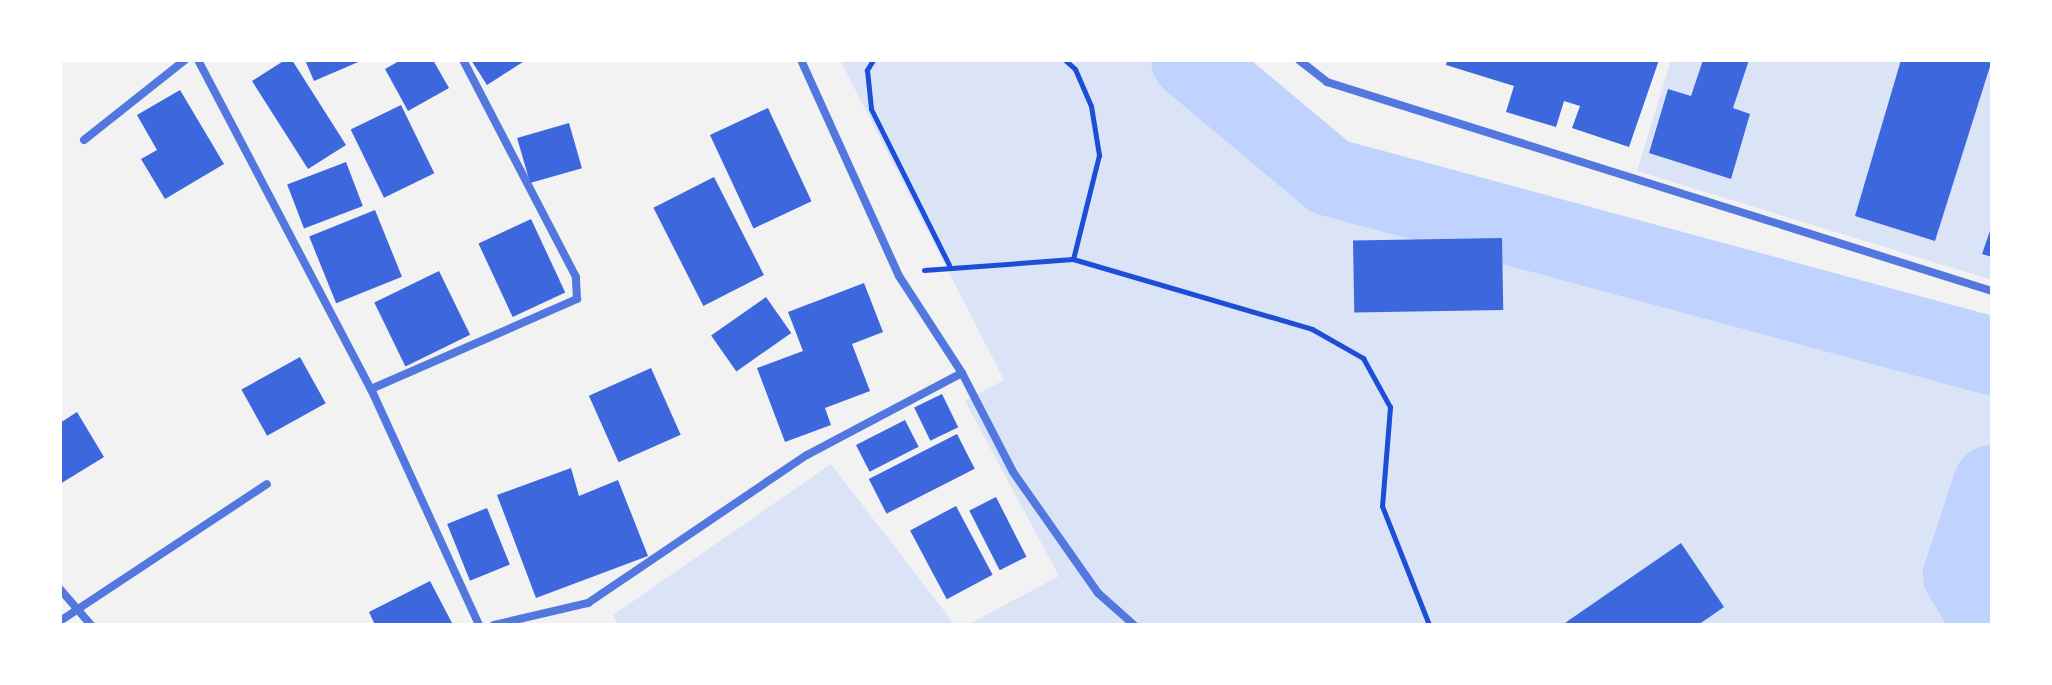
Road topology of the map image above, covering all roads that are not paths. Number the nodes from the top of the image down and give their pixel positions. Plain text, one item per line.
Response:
1 (185, 60) edge
2 (198, 60) edge
3 (463, 60) edge
4 (801, 60) edge
5 (1299, 60) edge
6 (84, 140) dead end
7 (1992, 291) edge
8 (962, 373) junction
9 (371, 389) junction
10 (267, 484) dead end
11 (60, 589) edge
12 (78, 609) junction
13 (60, 621) edge
14 (91, 625) edge
15 (479, 625) edge
16 (494, 625) edge
17 (1134, 625) edge

1 - 6 street
2 - 9 street
3 - 9 street
4 - 8 street
5 - 7 street
8 - 16 street
8 - 17 street
9 - 15 street
10 - 12 street
11 - 12 street
12 - 13 street
12 - 14 street

